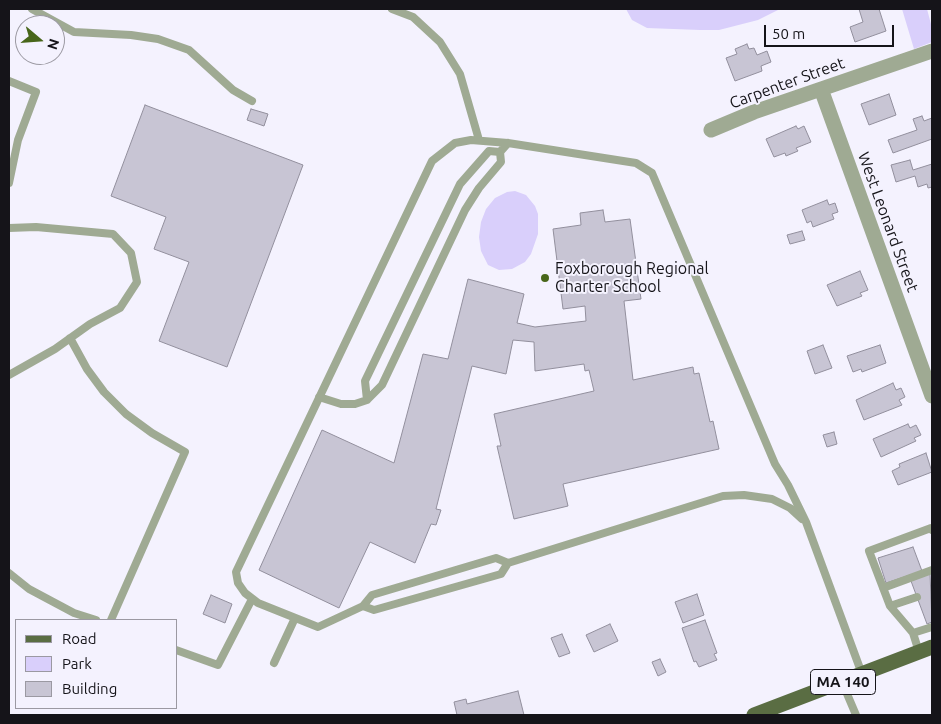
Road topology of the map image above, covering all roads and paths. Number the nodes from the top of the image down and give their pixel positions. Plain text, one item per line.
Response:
1 (32, 9) edge
2 (392, 9) edge
3 (44, 15) edge
4 (65, 27) edge
5 (932, 51) edge
6 (9, 81) edge
7 (821, 89) junction
8 (252, 101) dead end
9 (711, 130) dead end
10 (479, 140) junction
11 (508, 143) junction
12 (500, 152) junction
13 (9, 183) edge
14 (9, 228) edge
15 (70, 338) junction
16 (9, 375) edge
17 (932, 396) edge
18 (319, 397) junction
19 (367, 400) junction
20 (806, 522) junction
21 (932, 530) edge
22 (508, 563) junction
23 (932, 570) edge
24 (9, 573) edge
25 (883, 588) junction
26 (917, 597) dead end
27 (252, 599) junction
28 (363, 606) junction
29 (890, 606) junction
30 (295, 618) junction
31 (93, 619) edge
32 (111, 619) edge
33 (932, 627) edge
34 (913, 633) junction
35 (926, 650) edge
36 (178, 651) edge
37 (274, 663) dead end
38 (862, 674) junction
39 (842, 682) junction
40 (754, 715) edge
41 (856, 715) edge

1 - 3 lane
2 - 10 lane
4 - 8 lane
5 - 7 street, Carpenter Street
6 - 13 lane
7 - 9 street, Carpenter Street
7 - 17 street, West Leonard Street
10 - 11 lane
10 - 18 lane
11 - 12 lane
11 - 20 lane
12 - 19 lane
12 - 19 lane
14 - 15 lane
15 - 16 lane
15 - 32 lane
18 - 19 lane
18 - 27 lane
20 - 22 lane
20 - 38 lane
21 - 25 lane
22 - 28 lane
22 - 28 lane
23 - 25 lane
24 - 31 lane
25 - 29 lane
26 - 29 lane
27 - 30 lane
27 - 36 lane
28 - 30 lane
29 - 34 lane
30 - 37 lane
33 - 34 lane
34 - 35 lane
35 - 38 main road, MA 140
38 - 39 main road, MA 140
39 - 40 main road, MA 140
39 - 41 lane

